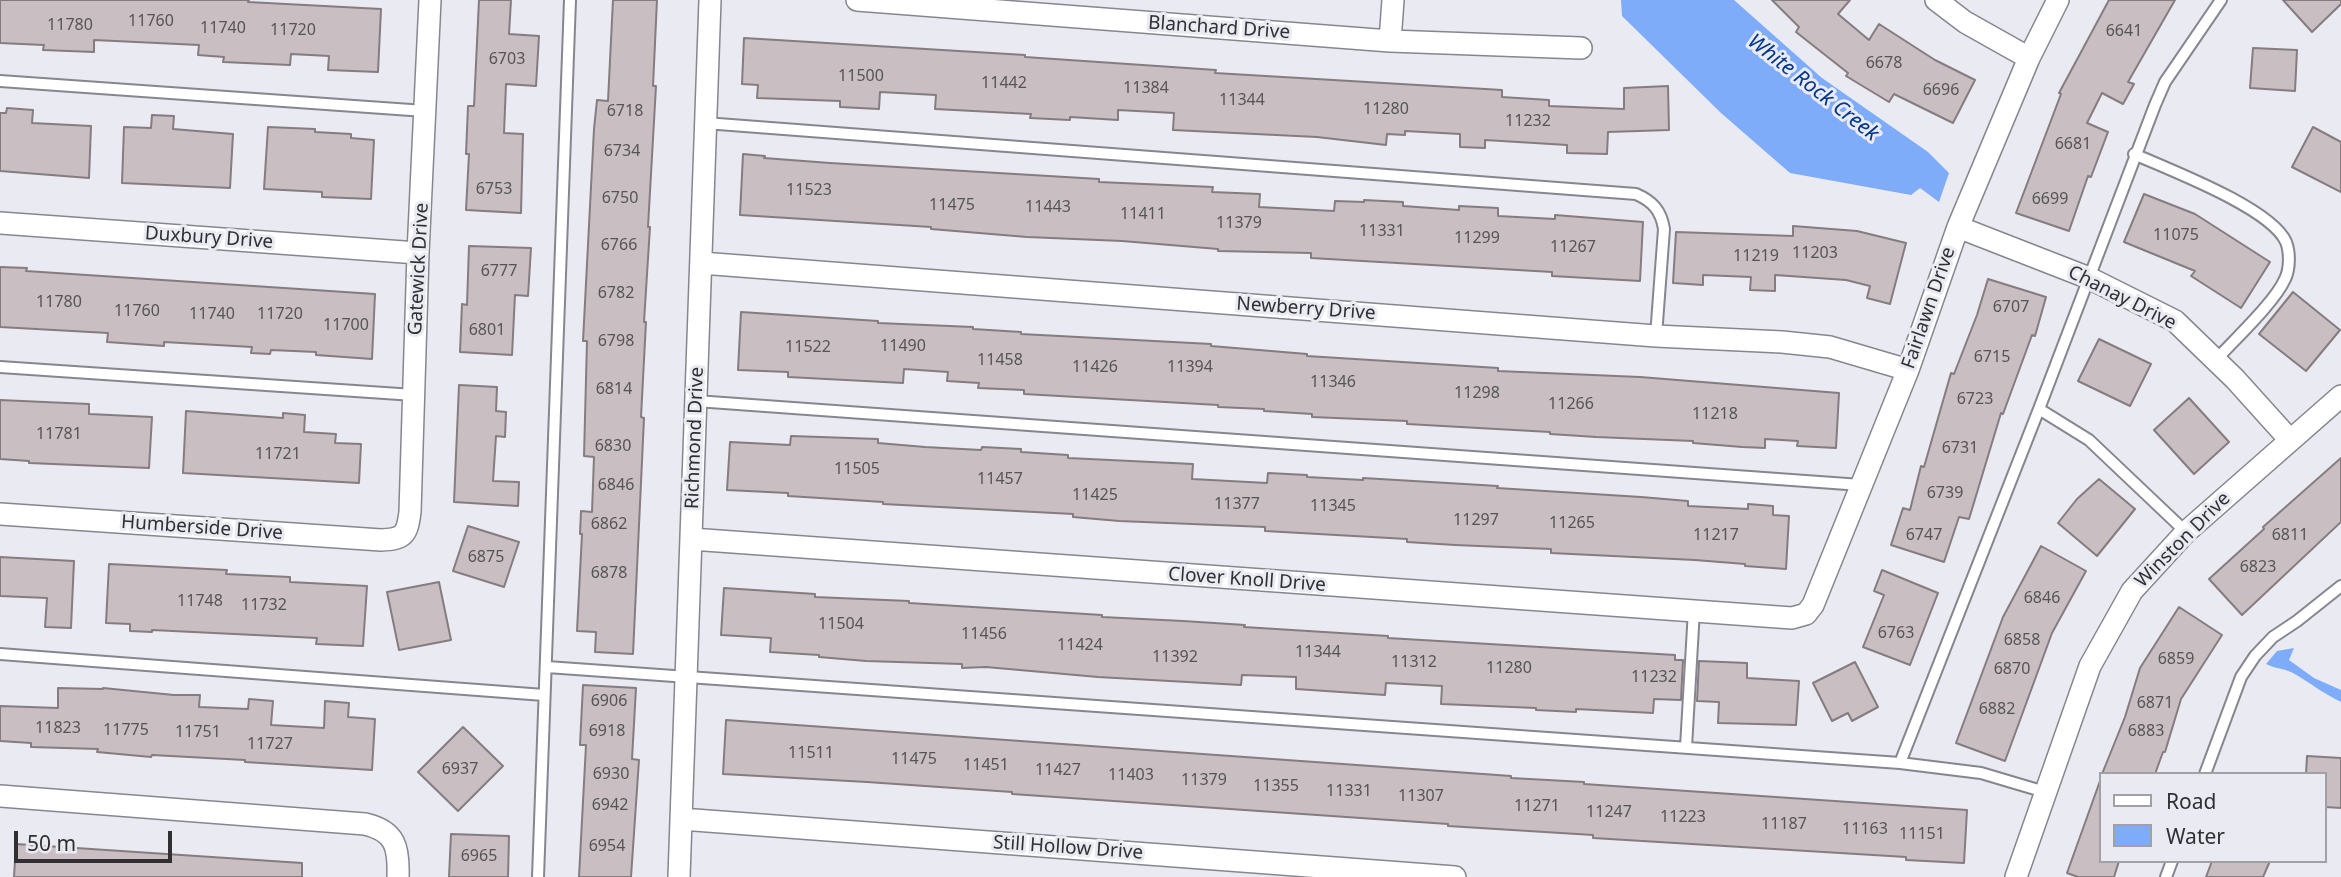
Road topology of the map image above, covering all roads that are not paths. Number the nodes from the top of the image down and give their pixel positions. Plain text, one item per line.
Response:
1 (430, 0) edge
2 (570, 0) edge
3 (710, 0) edge
4 (857, 0) edge
5 (1393, 0) edge
6 (1936, 0) edge
7 (2058, 0) edge
8 (2221, 0) edge
9 (1390, 41) junction
10 (1581, 48) dead end
11 (2029, 58) junction
12 (0, 81) edge
13 (425, 111) junction
14 (705, 122) junction
15 (2134, 154) junction
16 (0, 223) edge
17 (1958, 227) junction
18 (418, 253) junction
19 (701, 263) junction
20 (2089, 278) junction
21 (1656, 336) junction
22 (2216, 360) junction
23 (0, 368) edge
24 (1908, 370) junction
25 (414, 396) junction
26 (2341, 396) edge
27 (696, 401) junction
28 (2039, 409) junction
29 (2290, 440) junction
30 (1861, 485) junction
31 (0, 514) edge
32 (2186, 532) junction
33 (402, 536) joint
34 (691, 539) junction
35 (2341, 586) edge
36 (1694, 610) junction
37 (1802, 616) joint
38 (0, 654) edge
39 (547, 667) junction
40 (687, 677) junction
41 (544, 695) junction
42 (1686, 747) junction
43 (1900, 763) junction
44 (2206, 772) edge
45 (2045, 792) junction
46 (0, 796) edge
47 (681, 819) junction
48 (398, 877) edge
49 (538, 877) edge
50 (680, 877) edge
51 (1455, 877) edge
52 (2016, 877) edge

1 - 13 street, Gatewick Drive
2 - 39 lane
3 - 14 street, Richmond Drive
4 - 9 street, Blanchard Drive
5 - 9 street
6 - 11 street
7 - 11 street, Fairlawn Drive
8 - 15 lane
9 - 10 street, Blanchard Drive
11 - 17 street, Fairlawn Drive
12 - 13 lane
13 - 18 street, Gatewick Drive
14 - 19 street, Richmond Drive
14 - 21 lane
15 - 20 lane
15 - 22 lane
16 - 18 street, Duxbury Drive
17 - 20 street, Chanay Drive
17 - 24 street, Fairlawn Drive
18 - 25 street, Gatewick Drive
19 - 21 street, Newberry Drive
19 - 27 street, Richmond Drive
20 - 22 street, Chanay Drive
20 - 28 lane
21 - 24 street, Newberry Drive
22 - 29 street, Chanay Drive
23 - 25 lane
24 - 30 street, Fairlawn Drive
25 - 33 street, Gatewick Drive
26 - 29 street, Winston Drive
27 - 30 lane
27 - 34 street, Richmond Drive
28 - 32 lane
28 - 43 lane
29 - 32 street, Winston Drive
30 - 37 street, Fairlawn Drive
31 - 33 street, Humberside Drive
32 - 45 street, Winston Drive
34 - 36 street, Clover Knoll Drive
34 - 40 street, Richmond Drive
35 - 44 lane
36 - 37 street, Clover Knoll Drive
36 - 42 lane
38 - 41 lane
39 - 40 lane
39 - 41 lane
40 - 42 lane
40 - 47 street, Richmond Drive
41 - 49 lane
42 - 43 lane
43 - 45 lane
45 - 52 street, Winston Drive
46 - 48 street
47 - 50 street, Richmond Drive
47 - 51 street, Still Hollow Drive

